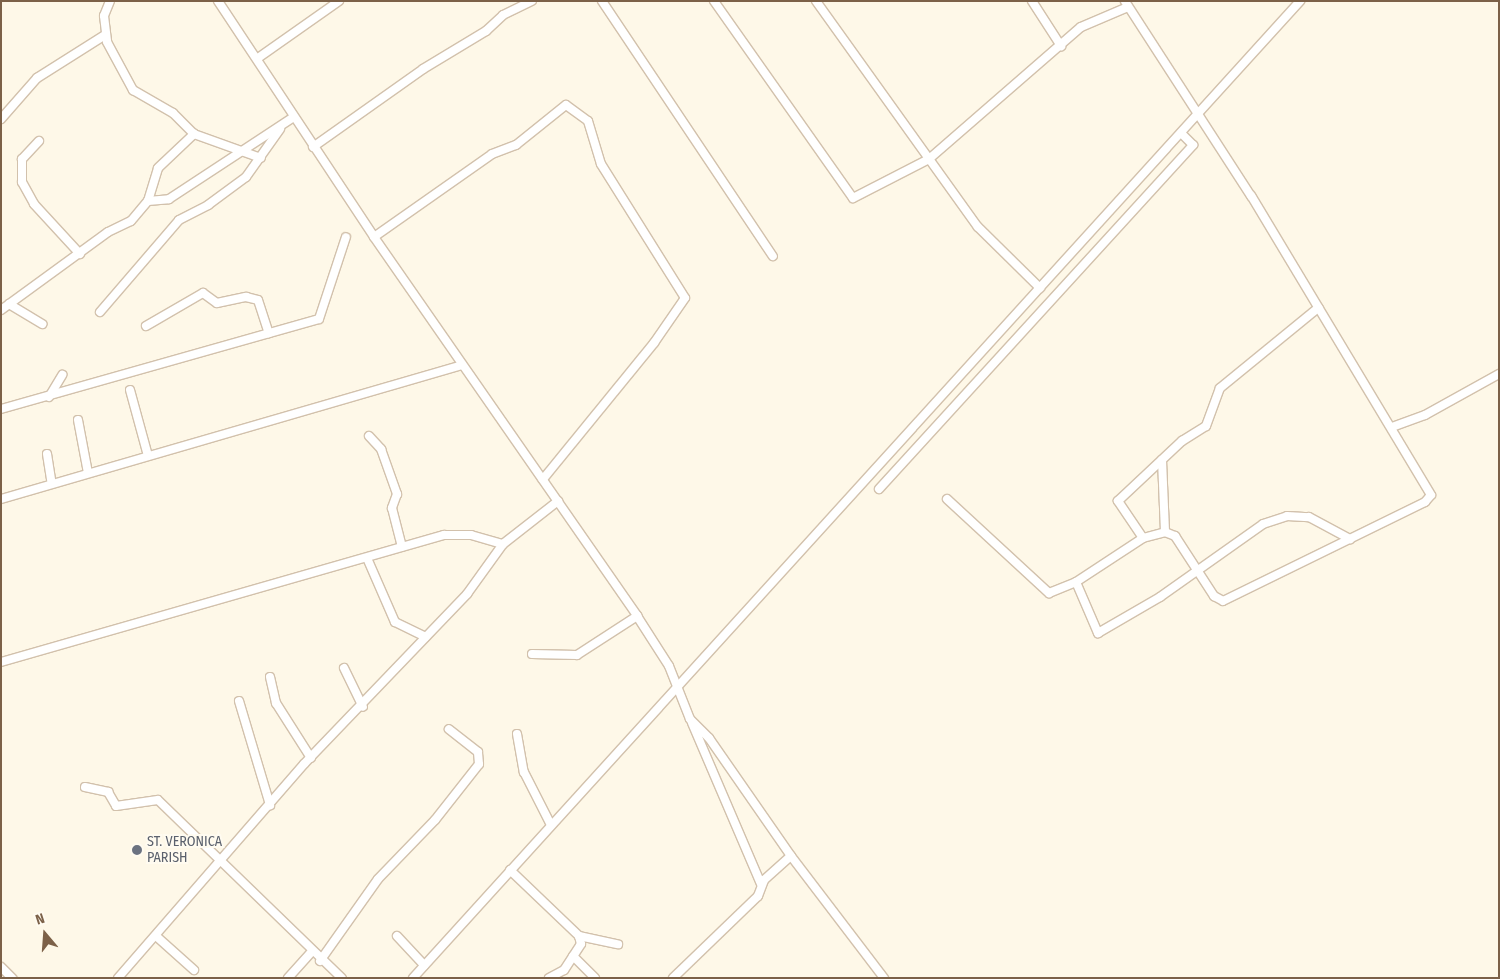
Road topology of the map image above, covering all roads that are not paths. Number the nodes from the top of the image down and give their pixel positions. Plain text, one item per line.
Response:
1 (110, 1) edge
2 (218, 1) edge
3 (339, 1) edge
4 (532, 1) edge
5 (602, 1) edge
6 (714, 1) edge
7 (816, 1) edge
8 (1032, 1) edge
9 (1300, 1) edge
10 (1126, 4) edge
11 (105, 35) junction
12 (1061, 46) junction
13 (258, 58) junction
14 (294, 117) junction
15 (1196, 117) junction
16 (1, 119) edge
17 (282, 125) junction
18 (194, 134) junction
19 (1181, 134) junction
20 (39, 141) dead end
21 (313, 147) junction
22 (242, 152) junction
23 (261, 158) junction
24 (928, 159) junction
25 (148, 201) junction
26 (346, 237) dead end
27 (374, 237) junction
28 (80, 254) junction
29 (773, 256) dead end
30 (1040, 288) junction
31 (9, 304) junction
32 (1318, 308) junction
33 (1, 310) edge
34 (100, 312) dead end
35 (42, 324) dead end
36 (146, 326) dead end
37 (269, 333) junction
38 (462, 366) junction
39 (1499, 374) edge
40 (62, 376) dead end
41 (130, 390) dead end
42 (49, 397) junction
43 (1, 409) edge
44 (78, 420) dead end
45 (1392, 427) junction
46 (369, 436) dead end
47 (47, 454) dead end
48 (148, 456) junction
49 (1162, 460) junction
50 (88, 473) junction
51 (542, 479) junction
52 (52, 484) junction
53 (879, 489) dead end
54 (1, 499) edge
55 (947, 499) dead end
56 (558, 501) junction
57 (1165, 532) junction
58 (1143, 538) junction
59 (1350, 539) junction
60 (503, 544) junction
61 (402, 547) junction
62 (367, 558) junction
63 (1199, 568) junction
64 (1076, 582) junction
65 (637, 616) junction
66 (426, 636) junction
67 (532, 654) dead end
68 (1, 662) edge
69 (344, 668) dead end
70 (270, 677) dead end
71 (676, 690) junction
72 (240, 701) dead end
73 (363, 707) junction
74 (690, 719) junction
75 (449, 729) dead end
76 (517, 734) dead end
77 (311, 758) junction
78 (85, 787) dead end
79 (270, 805) junction
80 (551, 825) junction
81 (791, 856) junction
82 (222, 862) junction
83 (510, 870) junction
84 (761, 884) junction
85 (156, 936) junction
86 (396, 936) dead end
87 (579, 936) junction
88 (618, 944) dead end
89 (312, 951) junction
90 (573, 956) junction
91 (320, 960) junction
92 (424, 965) junction
93 (1, 967) edge
94 (194, 970) dead end
95 (12, 978) edge
96 (118, 978) edge
97 (288, 978) edge
98 (342, 978) edge
99 (413, 978) edge
100 (549, 978) edge
101 (595, 978) edge
102 (673, 978) edge
103 (884, 978) edge

1 - 11 street
2 - 13 street
3 - 13 street
4 - 21 street
5 - 29 street
6 - 24 street
7 - 24 street
8 - 12 street
9 - 15 street
10 - 12 street
10 - 15 street
11 - 16 street
11 - 18 street
12 - 24 street
13 - 14 street
14 - 17 street
14 - 21 street
15 - 19 street
15 - 32 street
17 - 22 street
17 - 23 street
18 - 22 street
18 - 25 street
19 - 30 street
19 - 53 street
20 - 28 street
21 - 27 street
22 - 23 street
22 - 25 street
23 - 34 street
24 - 30 street
25 - 28 street
26 - 37 street
27 - 38 street
27 - 51 street
28 - 31 street
30 - 71 street
31 - 33 street
31 - 35 street
32 - 45 street
32 - 49 street
36 - 37 street
37 - 42 street
38 - 48 street
38 - 51 street
39 - 45 street
40 - 42 street
41 - 48 street
42 - 43 street
44 - 50 street
45 - 59 street
46 - 61 street
47 - 52 street
48 - 50 street
49 - 57 street
49 - 58 street
50 - 52 street
51 - 56 street
52 - 54 street
55 - 64 street
56 - 60 street
56 - 65 street
57 - 58 street
57 - 63 street
58 - 64 street
59 - 63 street
59 - 63 street
60 - 61 street
60 - 66 street
61 - 62 street
62 - 66 street
62 - 68 street
63 - 64 street
65 - 67 street
65 - 71 street
66 - 73 street
69 - 73 street
70 - 77 street
71 - 74 street
71 - 80 street
72 - 79 street
73 - 77 street
74 - 81 street
74 - 84 street
75 - 91 street
76 - 80 street
77 - 79 street
78 - 82 street
79 - 82 street
80 - 83 street
81 - 84 street
81 - 103 street
82 - 85 street
82 - 89 street
83 - 87 street
83 - 92 street
84 - 102 street
85 - 94 street
85 - 96 street
86 - 92 street
87 - 88 street
87 - 90 street
89 - 91 street
89 - 97 street
90 - 100 street
90 - 101 street
91 - 98 street
92 - 99 street
93 - 95 street

